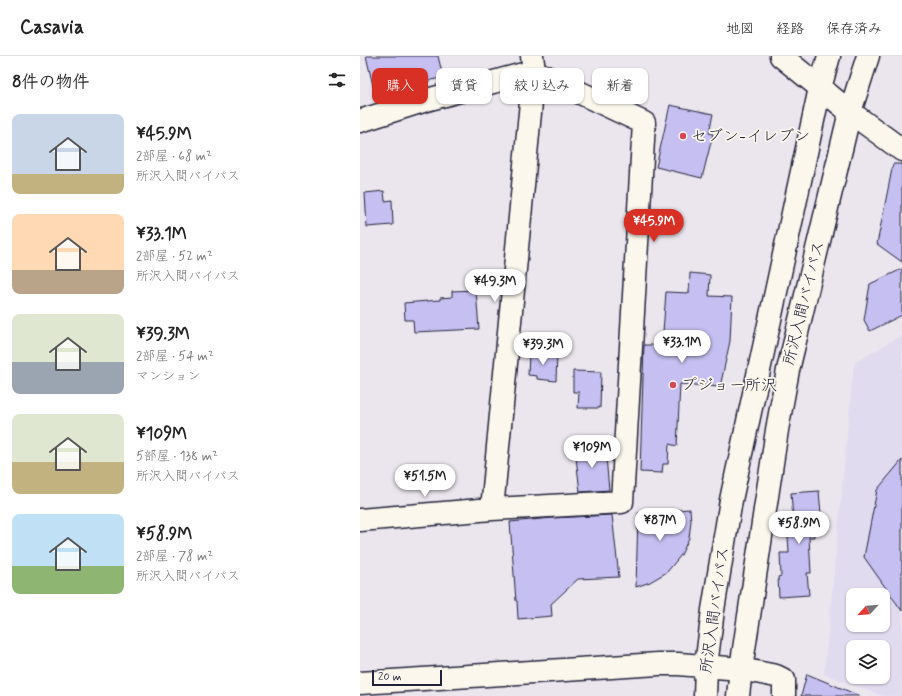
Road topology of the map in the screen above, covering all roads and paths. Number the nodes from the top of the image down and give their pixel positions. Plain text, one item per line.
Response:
1 (781, 56) edge
2 (829, 56) edge
3 (868, 56) edge
4 (533, 64) edge
5 (820, 88) junction
6 (850, 112) junction
7 (360, 121) edge
8 (902, 150) edge
9 (492, 509) junction
10 (360, 520) edge
11 (706, 666) junction
12 (741, 669) junction
13 (360, 684) edge
14 (704, 696) edge
15 (738, 696) edge
16 (784, 696) edge

1 - 5 main road
2 - 5 main road, 所沢入間バイパス
3 - 6 main road, 所沢入間バイパス
4 - 7 main road
4 - 9 main road
4 - 9 main road
5 - 6 main road
5 - 11 main road, 所沢入間バイパス
6 - 8 main road
6 - 12 main road, 所沢入間バイパス
9 - 10 main road
11 - 12 main road
11 - 13 main road
11 - 14 main road, 所沢入間バイパス
12 - 15 main road, 所沢入間バイパス
12 - 16 main road

